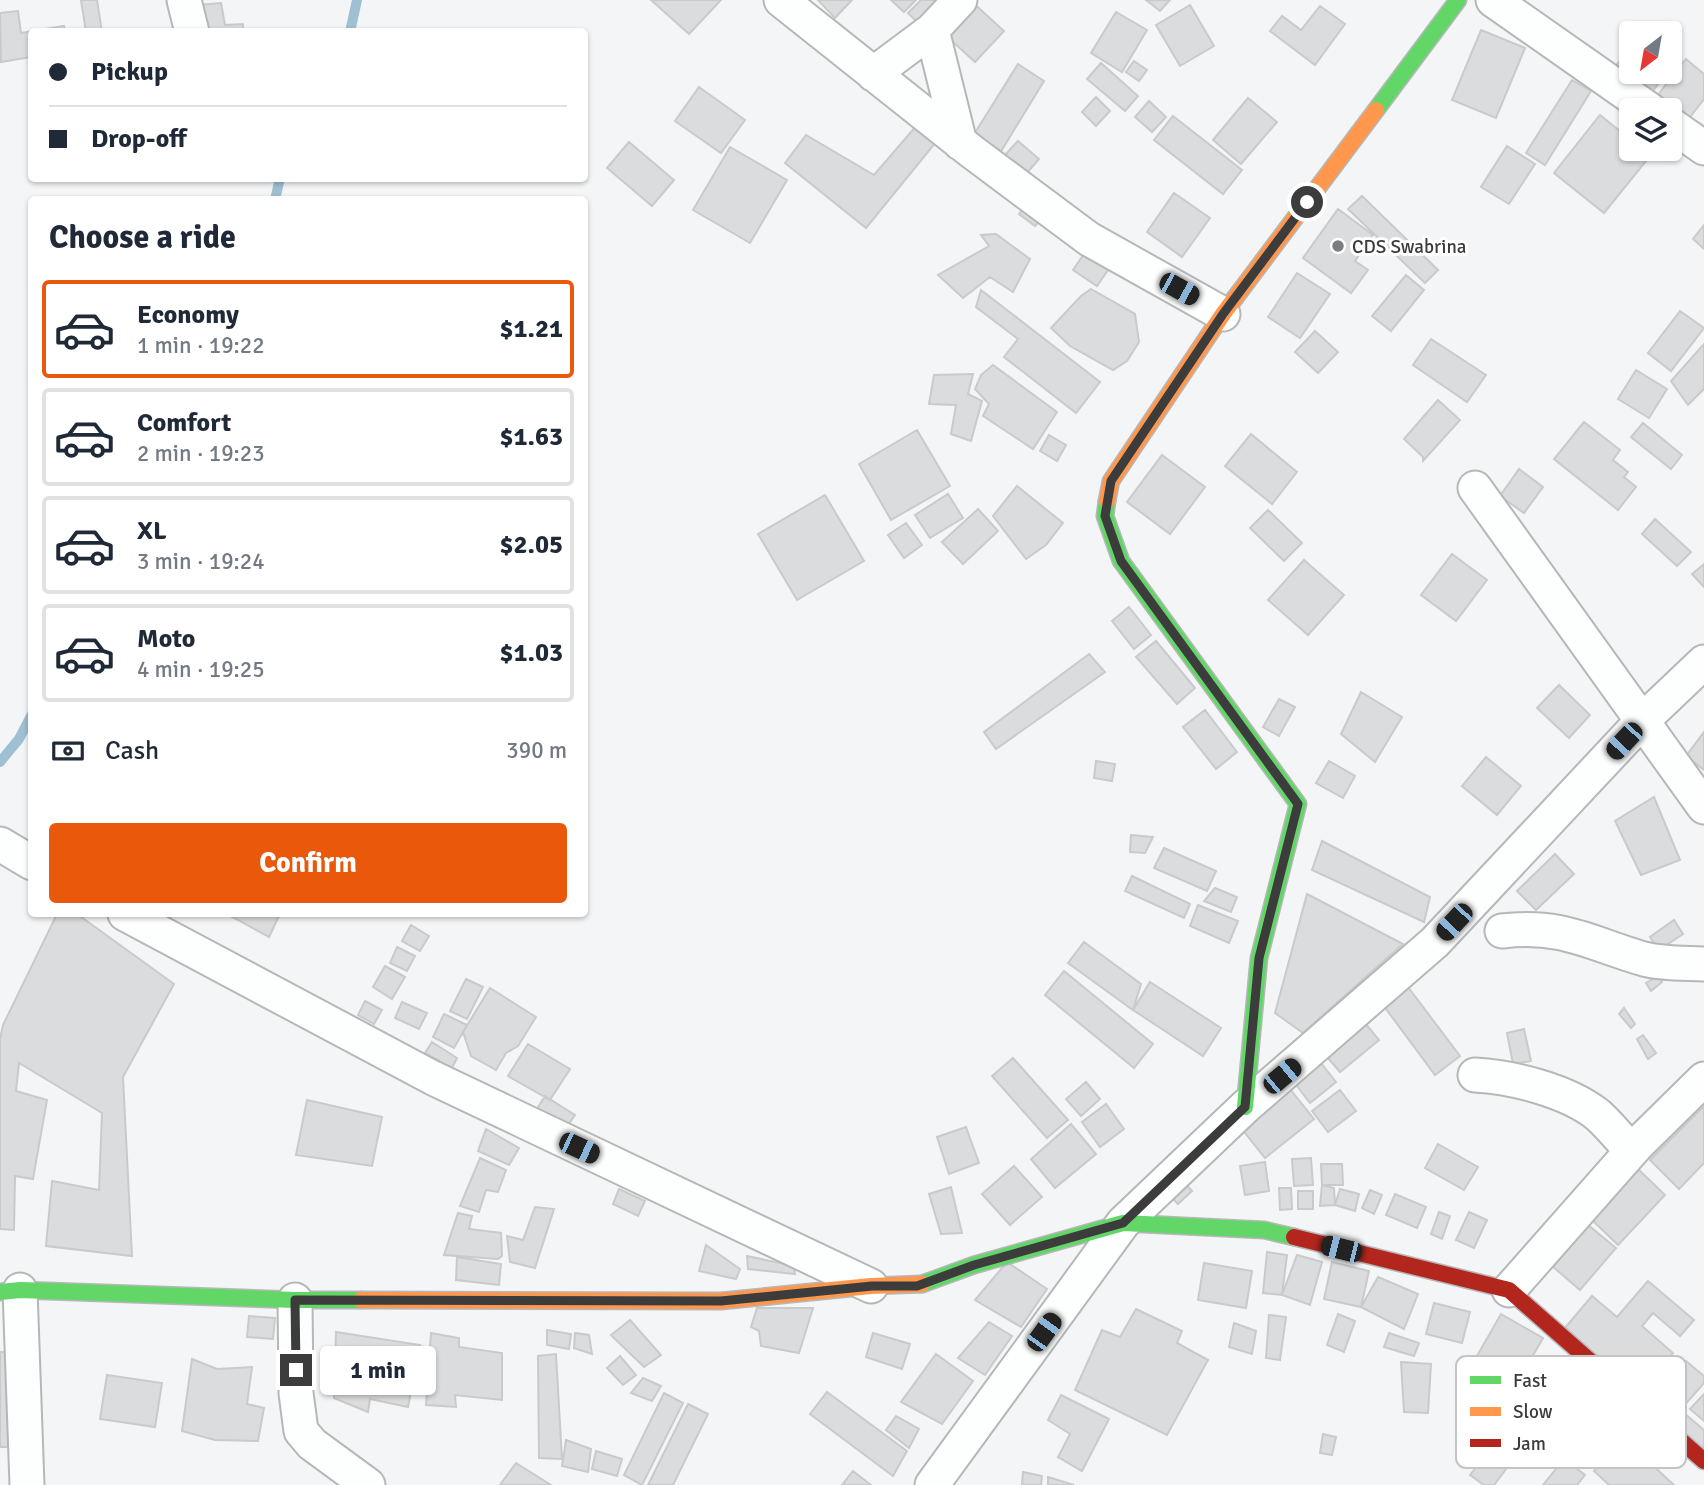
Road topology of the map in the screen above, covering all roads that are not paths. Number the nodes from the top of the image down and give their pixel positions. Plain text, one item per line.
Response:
1 (184, 0) edge
2 (781, 0) edge
3 (960, 0) edge
4 (1458, 0) edge
5 (1493, 0) edge
6 (191, 28) edge
7 (932, 30) junction
8 (873, 74) junction
9 (1633, 98) edge
10 (1682, 132) edge
11 (960, 143) junction
12 (1704, 148) edge
13 (1223, 314) junction
14 (1475, 488) dead end
15 (1704, 662) edge
16 (1643, 720) junction
17 (1704, 807) edge
18 (0, 844) edge
19 (28, 861) edge
20 (131, 917) edge
21 (1502, 931) dead end
22 (1704, 964) edge
23 (1475, 1075) dead end
24 (1704, 1079) edge
25 (1245, 1107) junction
26 (1637, 1145) junction
27 (1123, 1223) junction
28 (872, 1286) junction
29 (1509, 1290) junction
30 (10, 1291) edge
31 (295, 1300) junction
32 (1584, 1356) edge
33 (1686, 1445) edge
34 (1704, 1461) edge
35 (27, 1485) edge
36 (368, 1485) edge
37 (932, 1485) edge

1 - 6 street
2 - 8 street
3 - 7 street
4 - 13 street
5 - 9 street
7 - 8 street
7 - 11 street
8 - 11 street
10 - 12 street
11 - 13 street
13 - 25 street
14 - 16 street
15 - 16 street
16 - 17 street
16 - 25 street
18 - 19 street
20 - 28 street
21 - 22 street
23 - 26 street
24 - 26 street
25 - 27 street
26 - 29 street
27 - 28 street
27 - 29 street
27 - 37 street
28 - 31 street
29 - 32 street
30 - 31 street
30 - 35 street
31 - 36 street
33 - 34 street

